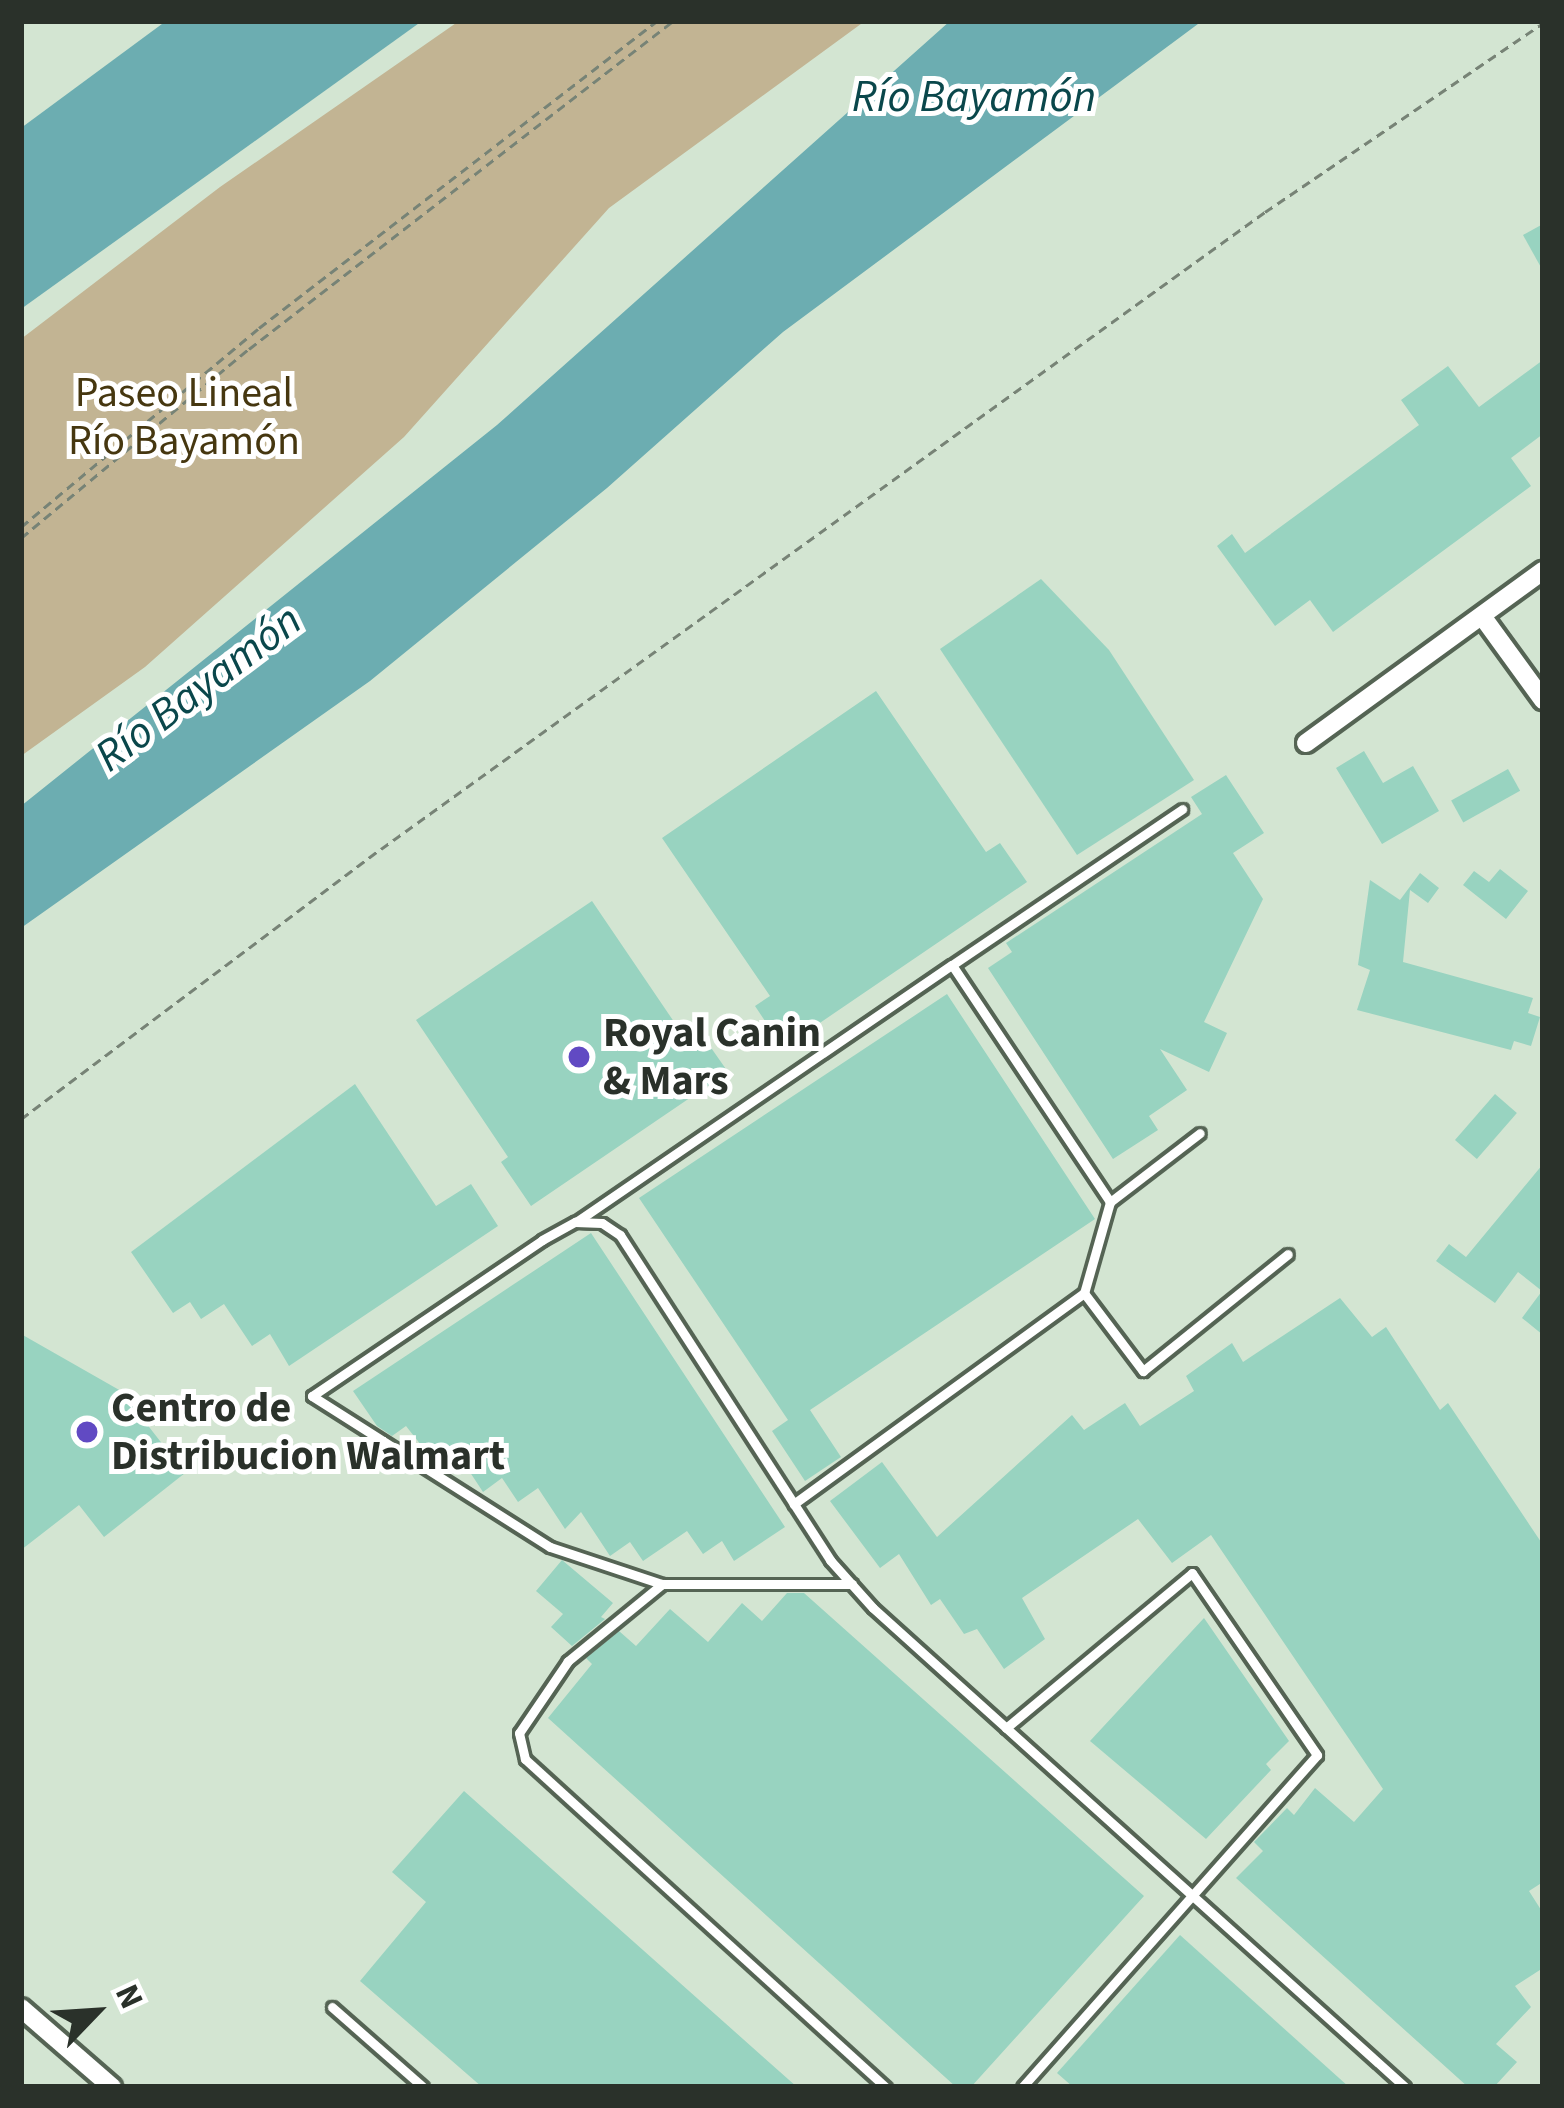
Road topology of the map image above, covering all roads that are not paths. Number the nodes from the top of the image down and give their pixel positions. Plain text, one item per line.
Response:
1 (1543, 571) edge
2 (1481, 616) junction
3 (1543, 700) edge
4 (1306, 743) dead end
5 (1182, 809) dead end
6 (952, 965) junction
7 (1200, 1132) dead end
8 (1110, 1202) junction
9 (575, 1222) junction
10 (1288, 1254) dead end
11 (1084, 1293) junction
12 (794, 1504) junction
13 (662, 1584) junction
14 (852, 1584) junction
15 (1006, 1728) junction
16 (1192, 1896) junction
17 (332, 2007) dead end
18 (21, 2008) edge
19 (1030, 2077) junction
20 (112, 2087) edge
21 (423, 2087) edge
22 (886, 2087) edge
23 (1022, 2087) edge
24 (1041, 2087) edge
25 (1405, 2087) edge

1 - 2 street
2 - 3 street
2 - 4 street
5 - 6 lane
6 - 8 lane
6 - 9 lane
7 - 8 lane
8 - 11 lane
9 - 12 lane
9 - 13 lane
10 - 11 lane
11 - 12 lane
12 - 14 lane
13 - 14 lane
13 - 22 lane
14 - 15 lane
15 - 16 lane
15 - 16 lane
16 - 19 lane
16 - 25 lane
17 - 21 lane
18 - 20 street
19 - 23 lane
19 - 24 lane

